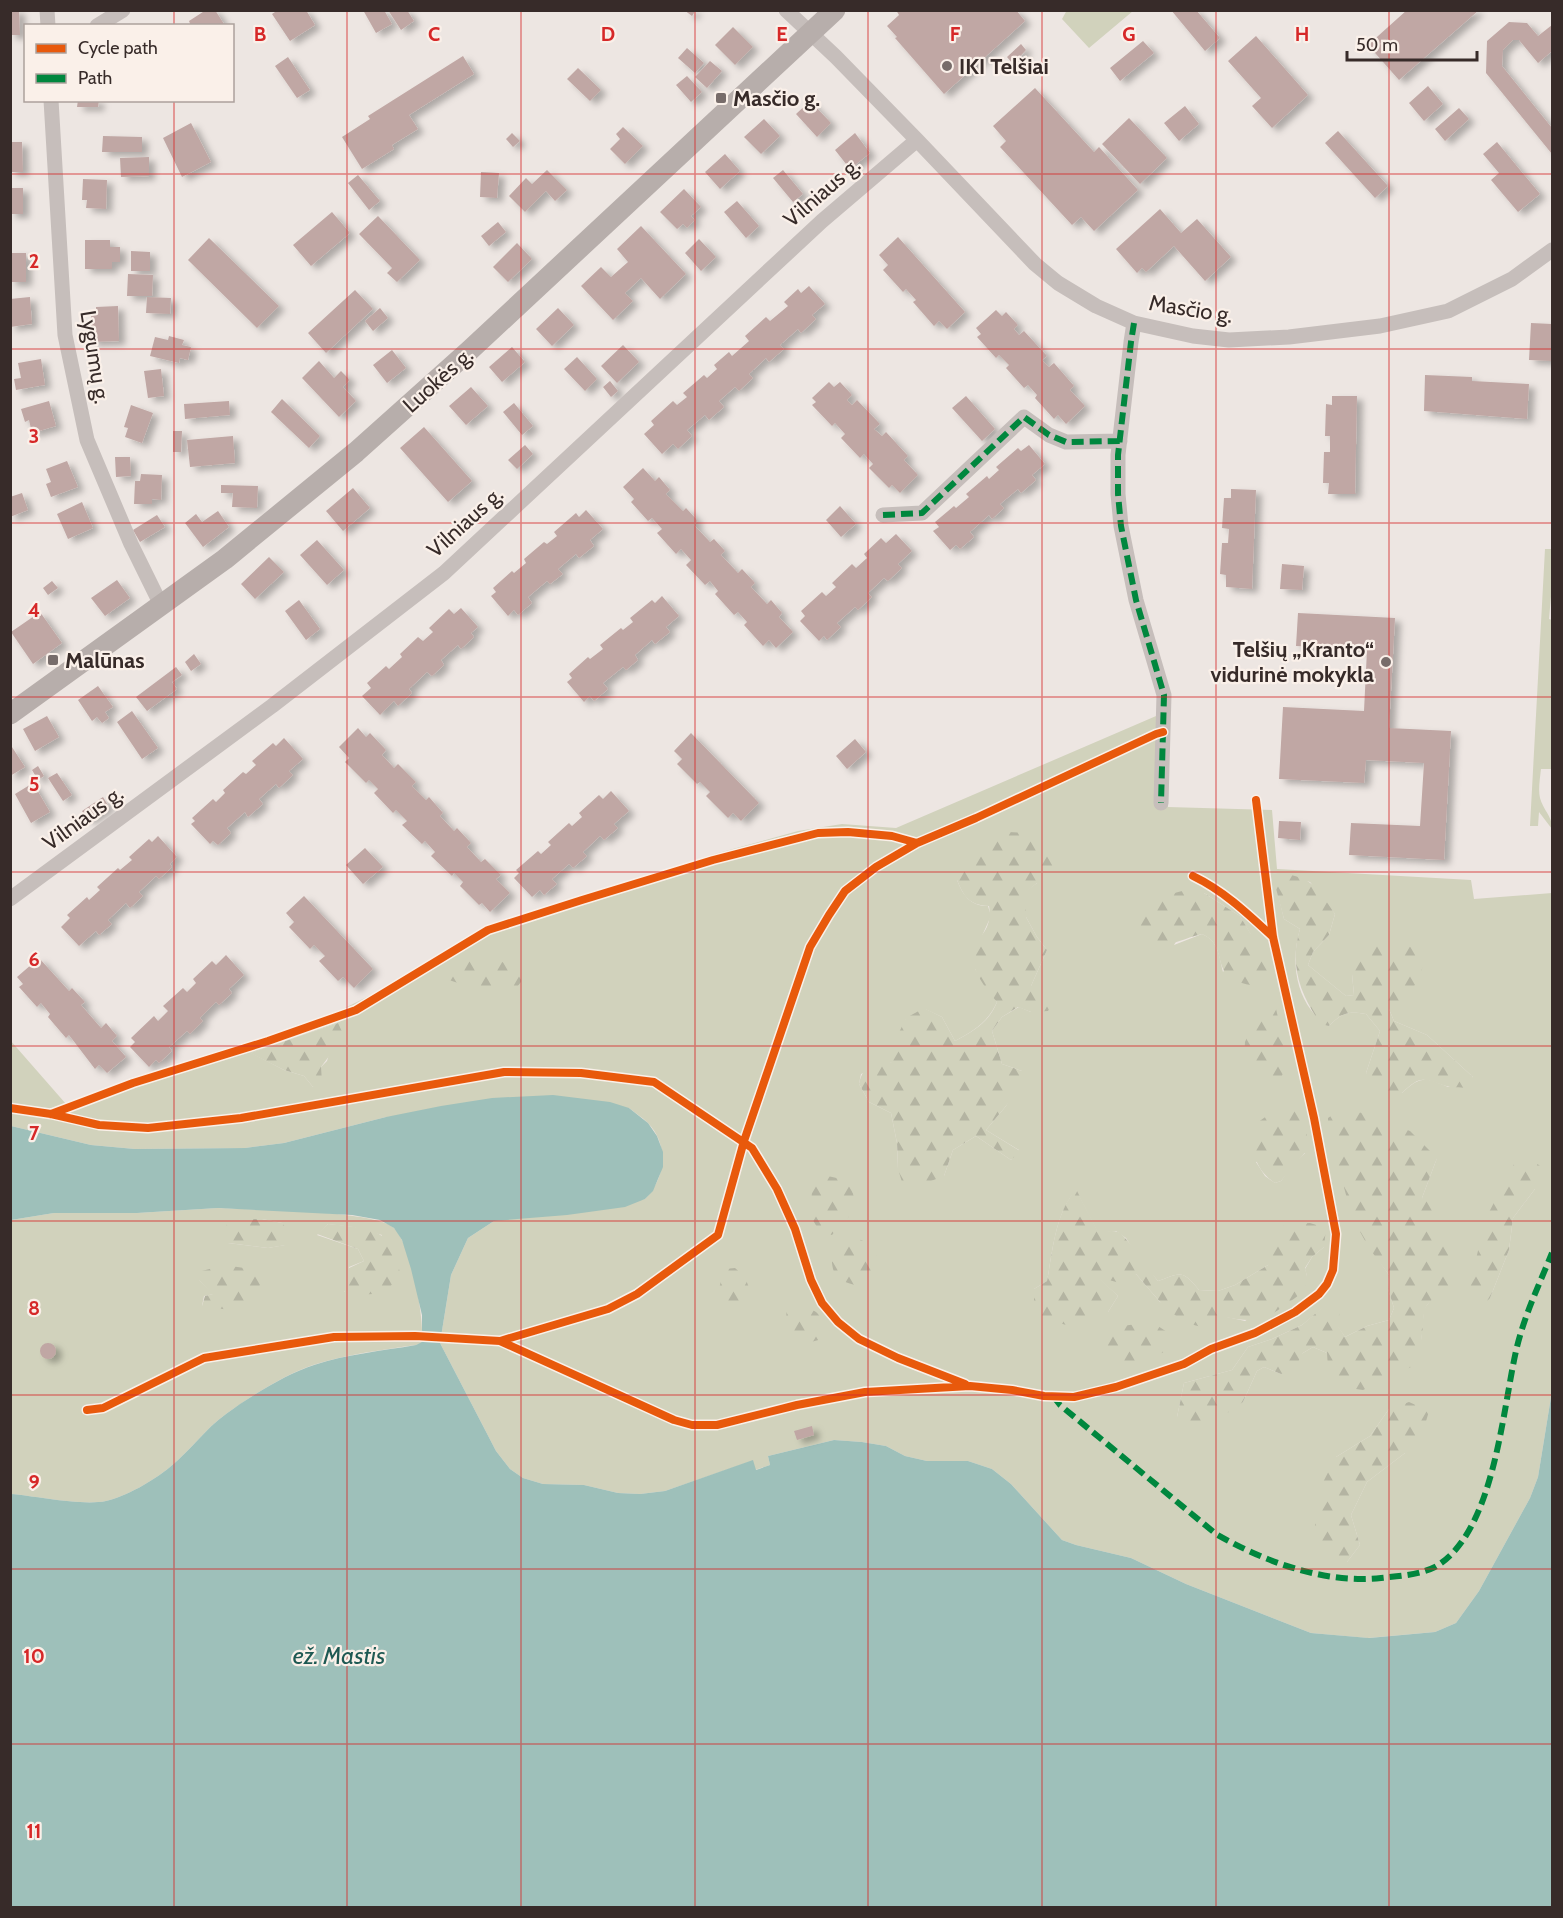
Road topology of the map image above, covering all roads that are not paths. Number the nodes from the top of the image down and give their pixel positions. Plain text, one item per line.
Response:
1 (123, 10) edge
2 (786, 10) edge
3 (835, 10) edge
4 (100, 24) edge
5 (811, 33) junction
6 (51, 102) edge
7 (917, 140) junction
8 (1552, 250) edge
9 (1134, 323) junction
10 (1119, 441) junction
11 (883, 515) dead end
12 (161, 605) junction
13 (10, 714) edge
14 (1161, 803) dead end
15 (10, 899) edge

1 - 4 street
2 - 5 street, Masčio g.
3 - 5 main road, Luokės g.
5 - 7 street, Masčio g.
5 - 12 main road, Luokės g.
6 - 12 street, Lygumų g.
7 - 9 street, Masčio g.
7 - 15 street, Vilniaus g.
8 - 9 street, Masčio g.
9 - 10 street
10 - 11 street
10 - 14 street
12 - 13 main road, Luokės g.

